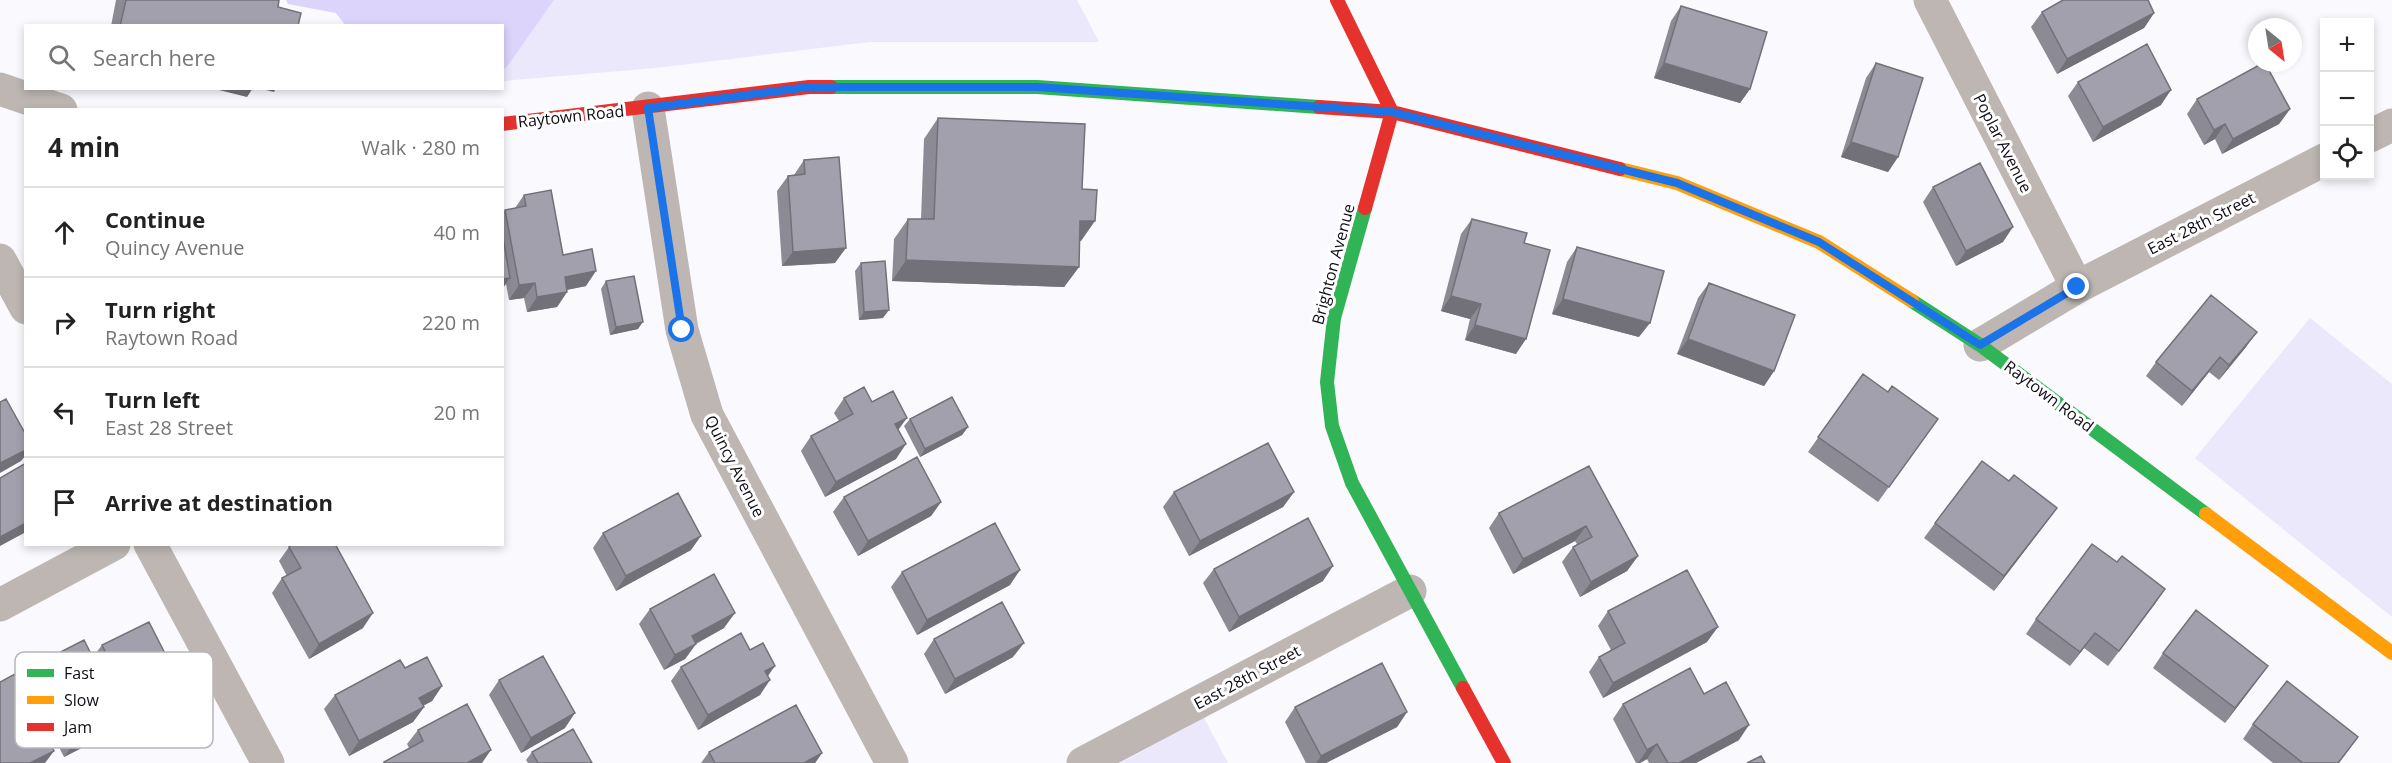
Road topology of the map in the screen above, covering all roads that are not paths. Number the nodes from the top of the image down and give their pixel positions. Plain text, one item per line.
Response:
1 (1337, 0) edge
2 (1930, 0) edge
3 (0, 89) edge
4 (55, 108) edge
5 (648, 108) junction
6 (1392, 112) junction
7 (504, 124) edge
8 (2392, 125) edge
9 (2374, 134) edge
10 (2320, 163) edge
11 (0, 260) edge
12 (2077, 287) junction
13 (24, 305) edge
14 (1980, 345) junction
15 (110, 546) edge
16 (151, 546) edge
17 (1410, 591) junction
18 (0, 605) edge
19 (208, 652) edge
20 (2392, 653) edge
21 (213, 661) edge
22 (268, 763) edge
23 (892, 763) edge
24 (1083, 763) edge
25 (1504, 763) edge

1 - 6 street
2 - 12 street, Poplar Avenue
3 - 4 street
5 - 6 street, Raytown Road
5 - 7 street, Raytown Road
5 - 23 street, Quincy Avenue
6 - 14 street, Raytown Road
6 - 17 street, Brighton Avenue
8 - 9 street
10 - 12 street, East 28th Street
11 - 13 street
12 - 14 street, East 28th Street
14 - 20 street, Raytown Road
15 - 18 street
16 - 19 street
17 - 24 street, East 28th Street
17 - 25 street, Brighton Avenue
21 - 22 street

